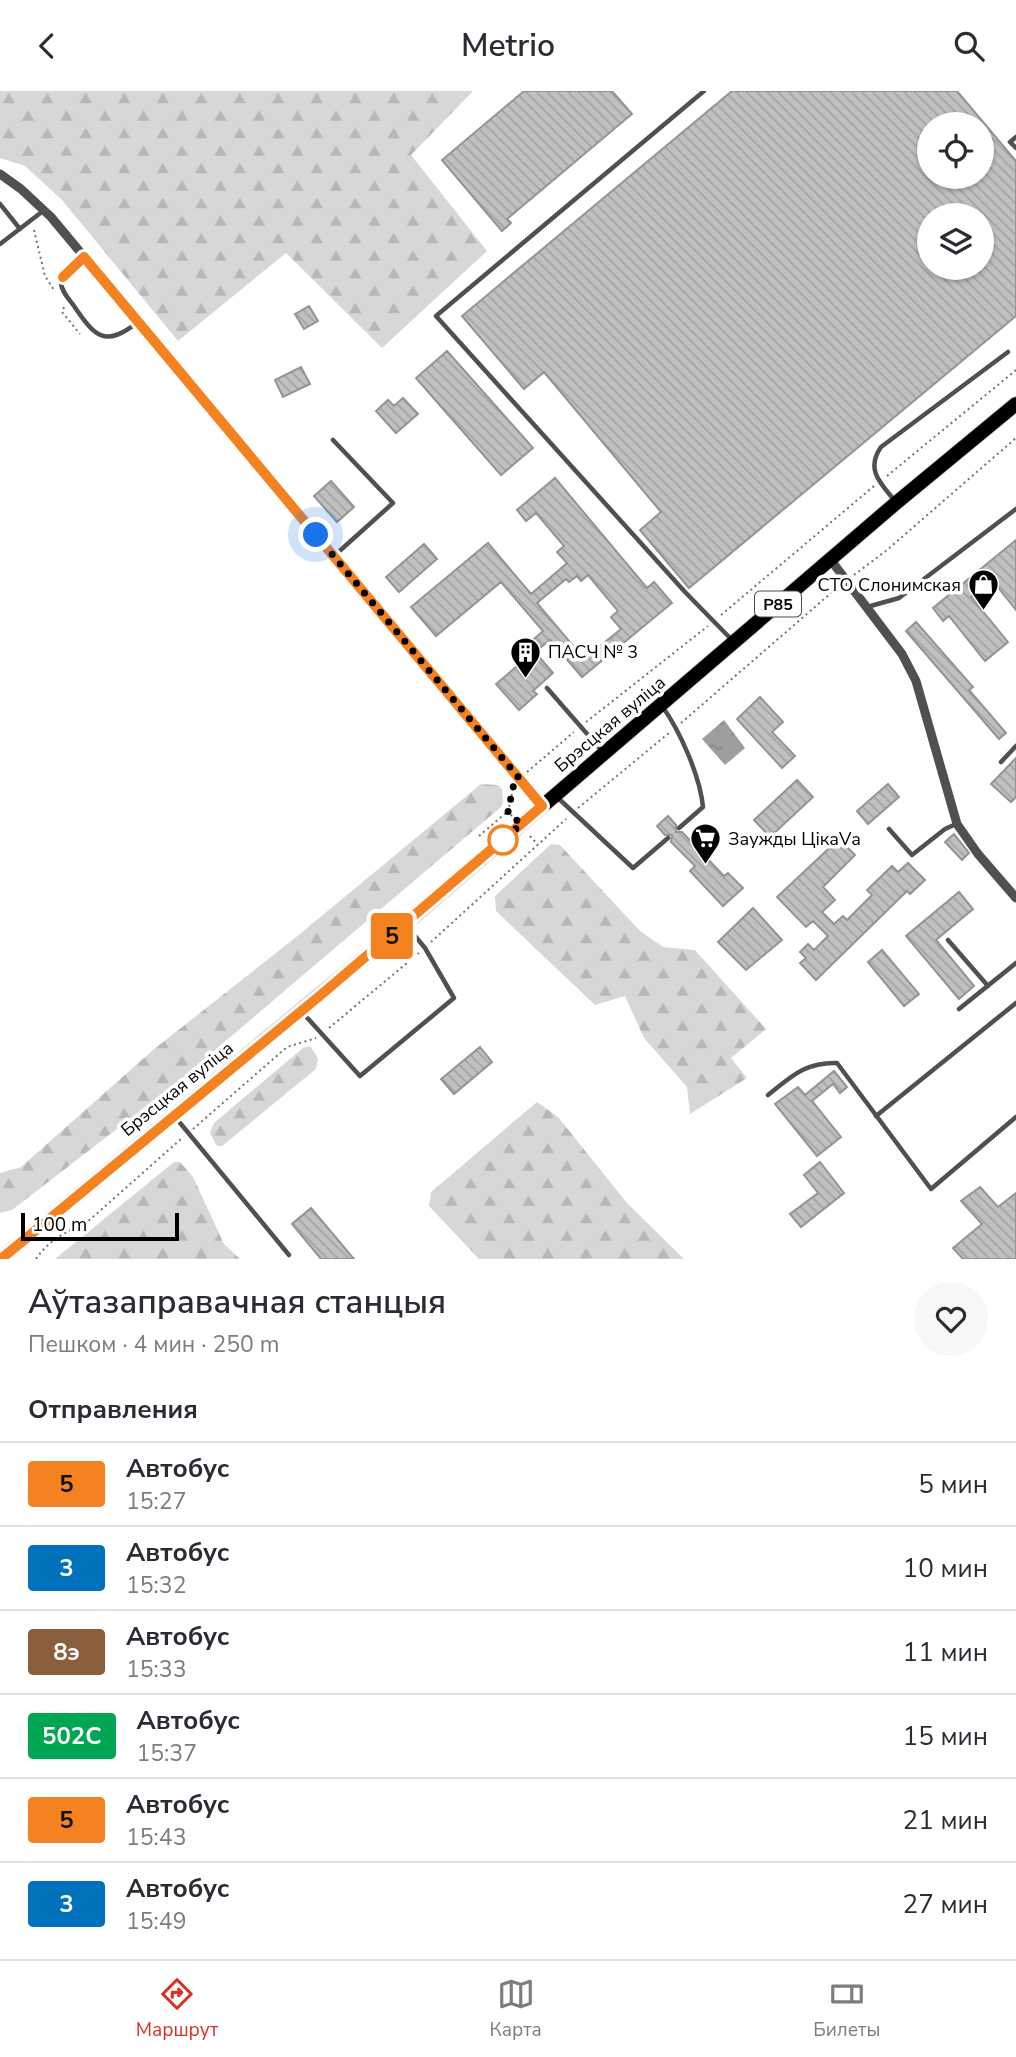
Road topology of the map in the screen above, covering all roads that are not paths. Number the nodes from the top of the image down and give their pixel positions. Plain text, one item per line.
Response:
1 (704, 91) edge
2 (1016, 137) edge
3 (1016, 148) edge
4 (0, 174) edge
5 (0, 205) edge
6 (44, 211) junction
7 (20, 229) junction
8 (0, 244) edge
9 (84, 257) junction
10 (138, 322) junction
11 (1008, 352) dead end
12 (1016, 404) edge
13 (333, 440) dead end
14 (896, 503) junction
15 (1015, 512) edge
16 (334, 556) junction
17 (830, 559) junction
18 (867, 607) junction
19 (735, 642) junction
20 (547, 688) dead end
21 (662, 705) junction
22 (1016, 745) edge
23 (604, 755) junction
24 (1001, 762) dead end
25 (556, 795) junction
26 (542, 806) junction
27 (957, 824) junction
28 (679, 828) dead end
29 (889, 829) dead end
30 (668, 838) dead end
31 (1016, 898) edge
32 (405, 924) junction
33 (948, 940) dead end
34 (1016, 963) edge
35 (988, 986) junction
36 (1016, 1003) edge
37 (959, 1009) dead end
38 (301, 1012) junction
39 (768, 1095) dead end
40 (174, 1116) junction
41 (876, 1116) junction
42 (1016, 1117) edge
43 (289, 1255) dead end
44 (1, 1259) edge

1 - 19 lane
2 - 3 lane
4 - 6 street
5 - 7 lane
6 - 7 lane
6 - 9 street
7 - 8 lane
9 - 10 street
9 - 10 lane
10 - 16 street
11 - 14 lane
12 - 14 main road, Брэсцкая вуліца / Р85
13 - 16 lane
14 - 17 main road, Брэсцкая вуліца / Р85
15 - 18 lane
16 - 26 street
17 - 18 street
17 - 19 main road, Брэсцкая вуліца / Р85
18 - 27 street
19 - 21 main road, Брэсцкая вуліца / Р85
20 - 23 lane
21 - 23 main road, Брэсцкая вуліца / Р85
21 - 28 lane
22 - 24 lane
23 - 25 main road, Брэсцкая вуліца / Р85
25 - 26 main road, Брэсцкая вуліца / Р85
25 - 30 lane
26 - 32 main road, Брэсцкая вуліца / Р85
27 - 29 lane
27 - 31 street
32 - 38 main road, Брэсцкая вуліца / Р85
32 - 38 lane
33 - 35 lane
34 - 35 lane
35 - 37 lane
36 - 41 lane
38 - 40 main road, Брэсцкая вуліца / Р85
39 - 41 lane
40 - 43 lane
40 - 44 main road, Брэсцкая вуліца / Р85
41 - 42 lane

